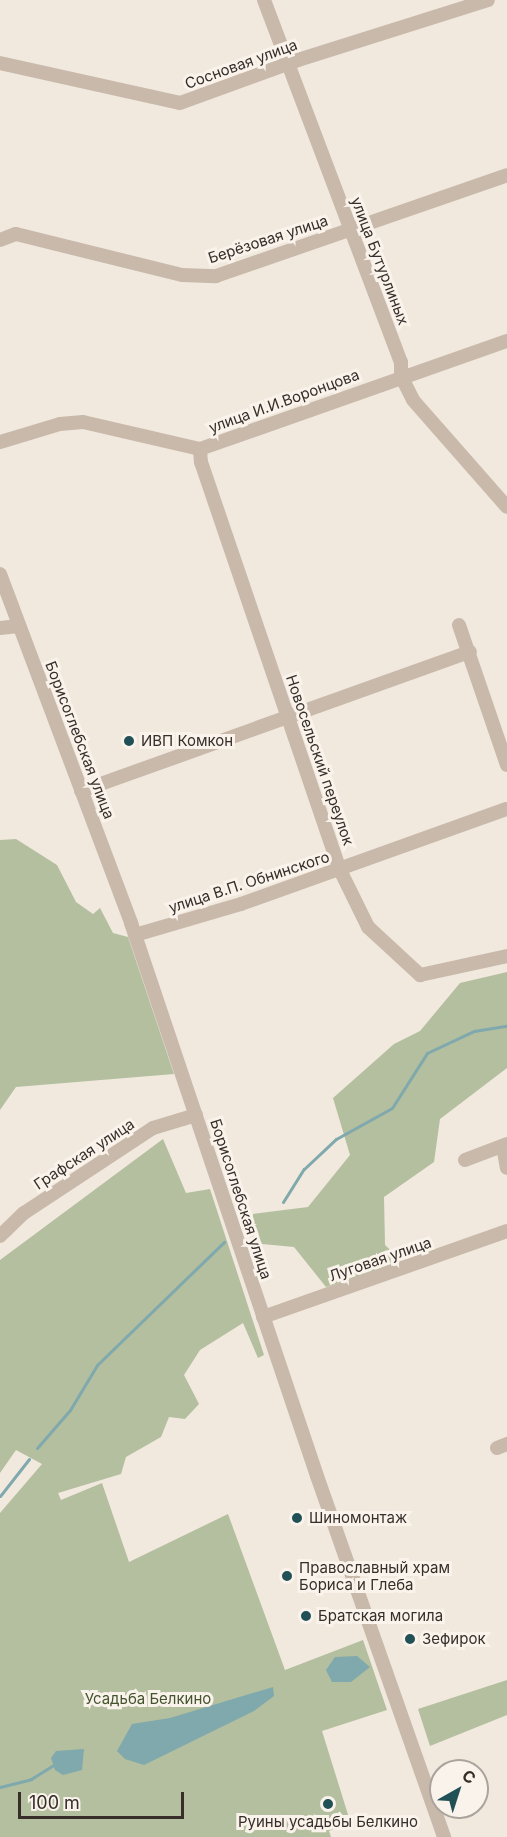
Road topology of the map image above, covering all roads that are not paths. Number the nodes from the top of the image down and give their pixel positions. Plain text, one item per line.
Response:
1 (264, 0) edge
2 (488, 0) edge
3 (0, 63) edge
4 (287, 64) junction
5 (507, 175) edge
6 (351, 229) junction
7 (0, 240) edge
8 (507, 341) edge
9 (401, 376) junction
10 (0, 442) edge
11 (200, 449) junction
12 (507, 507) edge
13 (0, 574) edge
14 (459, 625) dead end
15 (19, 626) junction
16 (0, 628) edge
17 (470, 652) junction
18 (288, 717) junction
19 (507, 765) edge
20 (81, 791) junction
21 (507, 809) edge
22 (340, 870) junction
23 (135, 935) junction
24 (507, 956) edge
25 (196, 1115) junction
26 (505, 1145) edge
27 (465, 1160) dead end
28 (507, 1168) edge
29 (507, 1231) edge
30 (0, 1236) edge
31 (263, 1317) junction
32 (444, 1837) edge

1 - 4 street, улица Бутурлиных
2 - 4 street, Сосновая улица
3 - 4 street, Сосновая улица
4 - 6 street, улица Бутурлиных
5 - 6 street, Берёзовая улица
6 - 7 street, Берёзовая улица
6 - 9 street, улица Бутурлиных
8 - 9 street, улица И.И.Воронцова
9 - 11 street, улица И.И.Воронцова
9 - 12 street, улица Бутурлиных
10 - 11 street, улица И.И.Воронцова
11 - 18 street, Новосельский переулок
13 - 15 street, Борисоглебская улица
14 - 17 street
15 - 16 street
15 - 20 street, Борисоглебская улица
17 - 18 street
17 - 19 street
18 - 20 street
18 - 22 street, Новосельский переулок
20 - 23 street, Борисоглебская улица
21 - 22 street, улица В.П. Обнинского
22 - 23 street, улица В.П. Обнинского
22 - 24 street, Новосельский переулок
23 - 25 street, Борисоглебская улица
25 - 30 street, Графская улица
25 - 31 street, Борисоглебская улица
26 - 27 street
26 - 28 street
29 - 31 street, Луговая улица
31 - 32 street, Борисоглебская улица

